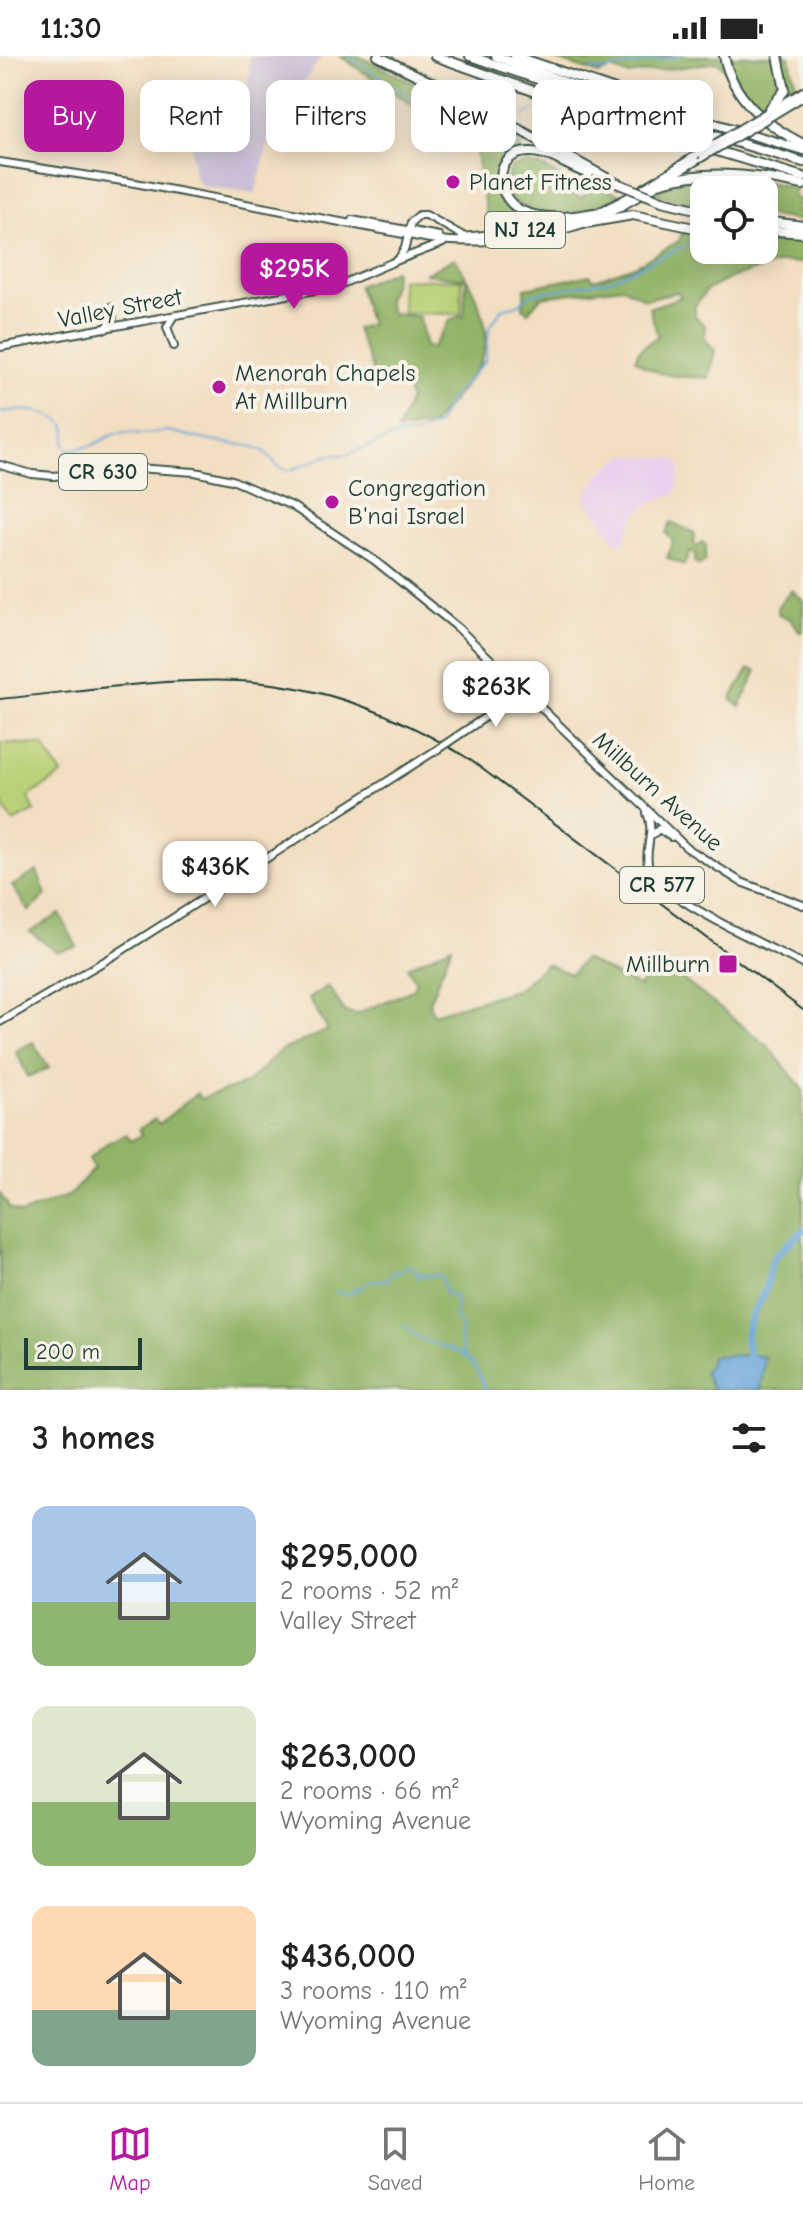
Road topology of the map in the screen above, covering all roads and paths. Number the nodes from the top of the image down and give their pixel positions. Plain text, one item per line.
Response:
1 (380, 56) edge
2 (435, 56) edge
3 (470, 56) edge
4 (496, 56) edge
5 (515, 56) edge
6 (724, 56) edge
7 (778, 56) edge
8 (542, 80) edge
9 (558, 80) edge
10 (803, 94) edge
11 (770, 114) junction
12 (713, 135) edge
13 (803, 144) edge
14 (803, 150) edge
15 (699, 156) junction
16 (0, 162) edge
17 (803, 162) edge
18 (803, 177) edge
19 (614, 182) junction
20 (662, 182) junction
21 (803, 185) edge
22 (690, 208) edge
23 (595, 213) junction
24 (586, 223) junction
25 (690, 227) edge
26 (796, 227) edge
27 (409, 233) junction
28 (803, 233) edge
29 (465, 237) junction
30 (449, 242) junction
31 (398, 260) junction
32 (111, 307) dead end
33 (174, 315) junction
34 (106, 329) junction
35 (174, 346) dead end
36 (0, 347) edge
37 (0, 465) edge
38 (524, 691) junction
39 (643, 807) junction
40 (651, 837) junction
41 (687, 848) junction
42 (803, 905) edge
43 (803, 964) edge
44 (0, 1022) edge

1 - 19 highway
2 - 18 highway
3 - 8 highway
4 - 9 highway
5 - 14 highway
6 - 13 highway
7 - 11 highway
10 - 11 main road, NJ 124
11 - 15 main road, NJ 124, bridge
12 - 17 highway
15 - 20 main road, NJ 124
15 - 23 main road, NJ 124
16 - 27 main road, NJ 124
19 - 22 highway, bridge
19 - 23 highway
20 - 21 highway
20 - 24 main road, NJ 124
23 - 29 main road, NJ 124
24 - 25 highway
24 - 30 main road, NJ 124
26 - 28 highway
27 - 29 main road, NJ 124
27 - 29 main road
27 - 30 main road, NJ 124
27 - 31 main road
30 - 31 main road, Valley Street
31 - 33 main road, Valley Street
32 - 34 main road
33 - 34 main road, Valley Street
33 - 35 main road
34 - 36 main road, Valley Street
37 - 38 main road, Millburn Avenue / CR 630
38 - 39 main road, Millburn Avenue / CR 577
38 - 44 main road, bridge
39 - 40 main road, CR 577
39 - 41 main road, Millburn Avenue / CR 577
40 - 41 main road
40 - 43 main road, CR 577
41 - 42 main road, Millburn Avenue / CR 577

